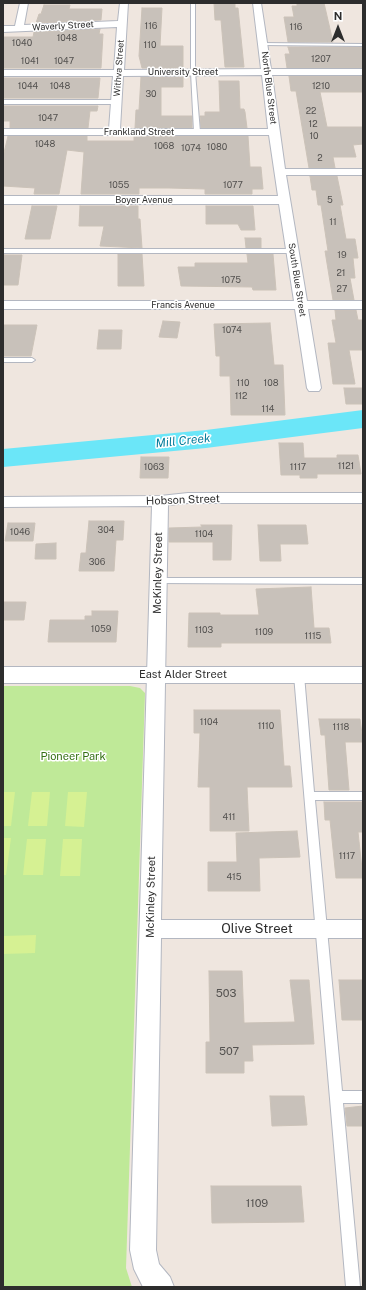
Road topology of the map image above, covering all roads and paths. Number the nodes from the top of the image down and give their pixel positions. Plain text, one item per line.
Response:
1 (24, 3) edge
2 (124, 3) edge
3 (193, 3) edge
4 (257, 3) edge
5 (122, 24) junction
6 (19, 28) junction
7 (3, 29) edge
8 (263, 44) junction
9 (363, 45) edge
10 (193, 72) junction
11 (267, 72) junction
12 (363, 72) edge
13 (3, 73) edge
14 (119, 73) junction
15 (3, 102) edge
16 (116, 102) junction
17 (3, 132) edge
18 (114, 132) junction
19 (197, 132) junction
20 (274, 132) junction
21 (282, 172) junction
22 (363, 172) edge
23 (3, 200) edge
24 (286, 200) junction
25 (3, 251) edge
26 (293, 251) junction
27 (3, 305) edge
28 (301, 305) junction
29 (363, 305) edge
30 (3, 360) edge
31 (32, 360) dead end
32 (314, 388) dead end
33 (363, 498) edge
34 (3, 502) edge
35 (160, 502) junction
36 (158, 581) junction
37 (363, 581) edge
38 (3, 675) edge
39 (156, 675) junction
40 (299, 675) junction
41 (363, 675) edge
42 (310, 796) junction
43 (363, 796) edge
44 (150, 929) junction
45 (321, 929) junction
46 (363, 929) edge
47 (336, 1097) junction
48 (363, 1097) edge
49 (160, 1287) edge
50 (353, 1287) edge

1 - 6 street
2 - 5 street, Withva Street
3 - 10 lane
4 - 8 street, North Blue Street
5 - 6 street, Waverly Street
5 - 14 street, Withva Street
6 - 7 street, Waverly Street
8 - 9 lane
8 - 11 street, North Blue Street
10 - 11 street, University Street
10 - 14 street, University Street
10 - 19 lane
11 - 12 street, University Street
11 - 20 street, North Blue Street
13 - 14 street, University Street
14 - 16 street, Withva Street
15 - 16 lane
16 - 18 street, Withva Street
17 - 18 street, Frankland Street
18 - 19 street, Frankland Street
19 - 20 street, Frankland Street
20 - 21 street, North Blue Street
21 - 22 street
21 - 24 street, South Blue Street
23 - 24 street, Boyer Avenue
24 - 26 street, South Blue Street
25 - 26 lane
26 - 28 street, South Blue Street
27 - 28 street, Francis Avenue
28 - 29 street, Francis Avenue
28 - 32 street, South Blue Street
30 - 31 lane
33 - 35 street, Hobson Street
34 - 35 street, Hobson Street
35 - 36 street, McKinley Street
36 - 37 lane
36 - 39 street, McKinley Street
38 - 39 main road, East Alder Street
39 - 40 main road, East Alder Street
39 - 44 street, McKinley Street
40 - 41 main road, East Alder Street
40 - 42 lane
42 - 43 lane
42 - 45 lane
44 - 45 street, Olive Street
44 - 49 street, McKinley Street
45 - 46 street, Olive Street
45 - 47 lane
47 - 48 lane
47 - 50 lane

